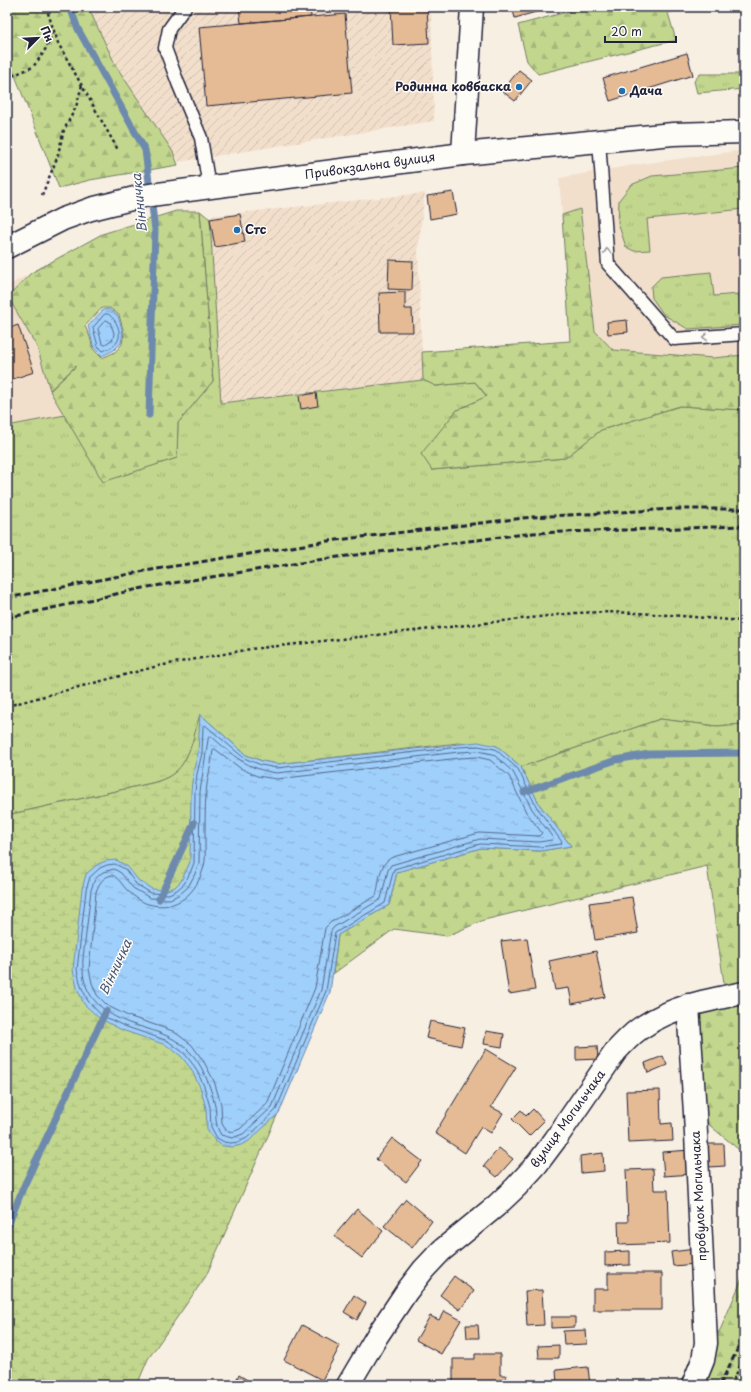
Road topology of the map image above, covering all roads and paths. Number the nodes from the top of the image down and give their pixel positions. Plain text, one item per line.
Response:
1 (46, 7) edge
2 (185, 7) edge
3 (472, 7) edge
4 (54, 30) junction
5 (7, 78) edge
6 (82, 85) junction
7 (744, 132) edge
8 (599, 141) junction
9 (118, 150) dead end
10 (463, 154) junction
11 (209, 187) junction
12 (42, 195) dead end
13 (7, 247) edge
14 (744, 334) edge
15 (744, 621) edge
16 (7, 706) edge
17 (744, 993) edge
18 (688, 1005) junction
19 (744, 1358) edge
20 (348, 1385) edge
21 (693, 1385) edge
22 (731, 1385) edge

1 - 4 path
2 - 11 lane
3 - 10 street
4 - 5 path
4 - 6 path
6 - 9 path
6 - 12 path
7 - 8 street, Привокзальна вулиця
8 - 10 street, Привокзальна вулиця
14 -> 8 lane
10 - 11 street, Привокзальна вулиця
11 - 13 street, Привокзальна вулиця
15 - 16 path
17 - 18 street, вулиця Могильчака
18 - 20 street, вулиця Могильчака
18 - 21 street, провулок Могильчака
19 - 22 path

